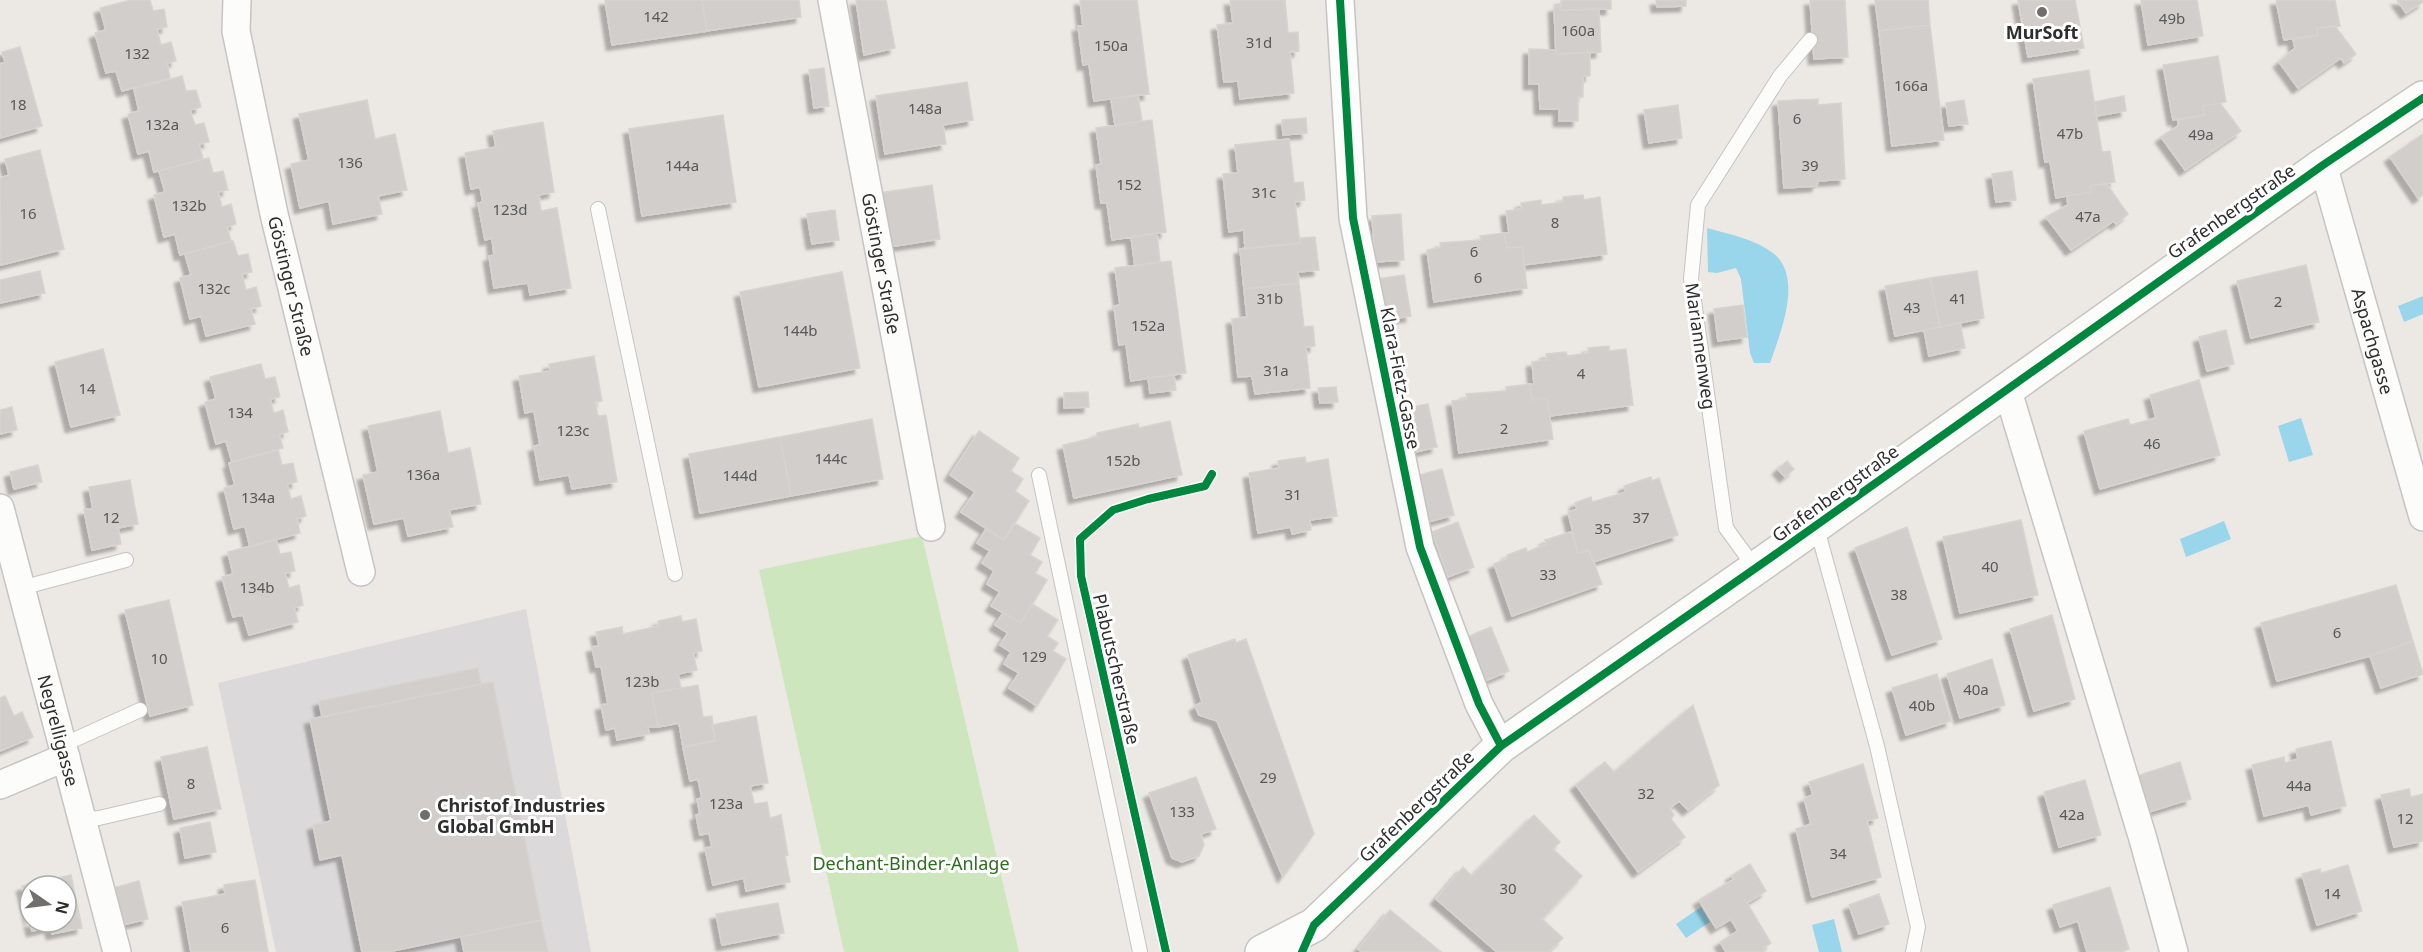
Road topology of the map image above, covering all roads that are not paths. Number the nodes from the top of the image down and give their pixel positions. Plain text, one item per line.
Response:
1 (237, 0) edge
2 (832, 0) edge
3 (1340, 0) edge
4 (1810, 40) dead end
5 (2423, 98) edge
6 (2323, 165) junction
7 (598, 209) dead end
8 (2007, 388) junction
9 (2414, 457) edge
10 (1039, 475) dead end
11 (0, 508) edge
12 (2423, 517) edge
13 (1816, 525) junction
14 (932, 527) dead end
15 (126, 560) dead end
16 (1755, 568) junction
17 (361, 572) dead end
18 (675, 574) dead end
19 (21, 588) junction
20 (140, 710) dead end
21 (1501, 746) junction
22 (64, 749) junction
23 (0, 785) edge
24 (159, 804) dead end
25 (81, 820) junction
26 (1308, 939) edge
27 (117, 952) edge
28 (1140, 952) edge
29 (1262, 952) edge
30 (1913, 952) edge
31 (2174, 952) edge

1 - 17 street, Göstinger Straße
2 - 14 street, Göstinger Straße
3 - 21 street, Klara-Fietz-Gasse
4 - 16 lane, Mariannenweg
5 - 6 street, Grafenbergstraße
6 - 8 street, Grafenbergstraße
6 - 9 street, Aspachgasse
7 - 18 lane
8 - 13 street, Grafenbergstraße
8 - 31 street
9 - 12 street, Aspachgasse
10 - 28 lane, Plabutscherstraße
11 - 19 street, Negrelligasse
13 - 16 street, Grafenbergstraße
13 - 30 lane
15 - 19 lane
16 - 21 street, Grafenbergstraße
19 - 22 street, Negrelligasse
20 - 22 lane
21 - 26 street, Grafenbergstraße
22 - 23 street
22 - 25 street, Negrelligasse
24 - 25 lane
25 - 27 street, Negrelligasse
26 - 29 street

